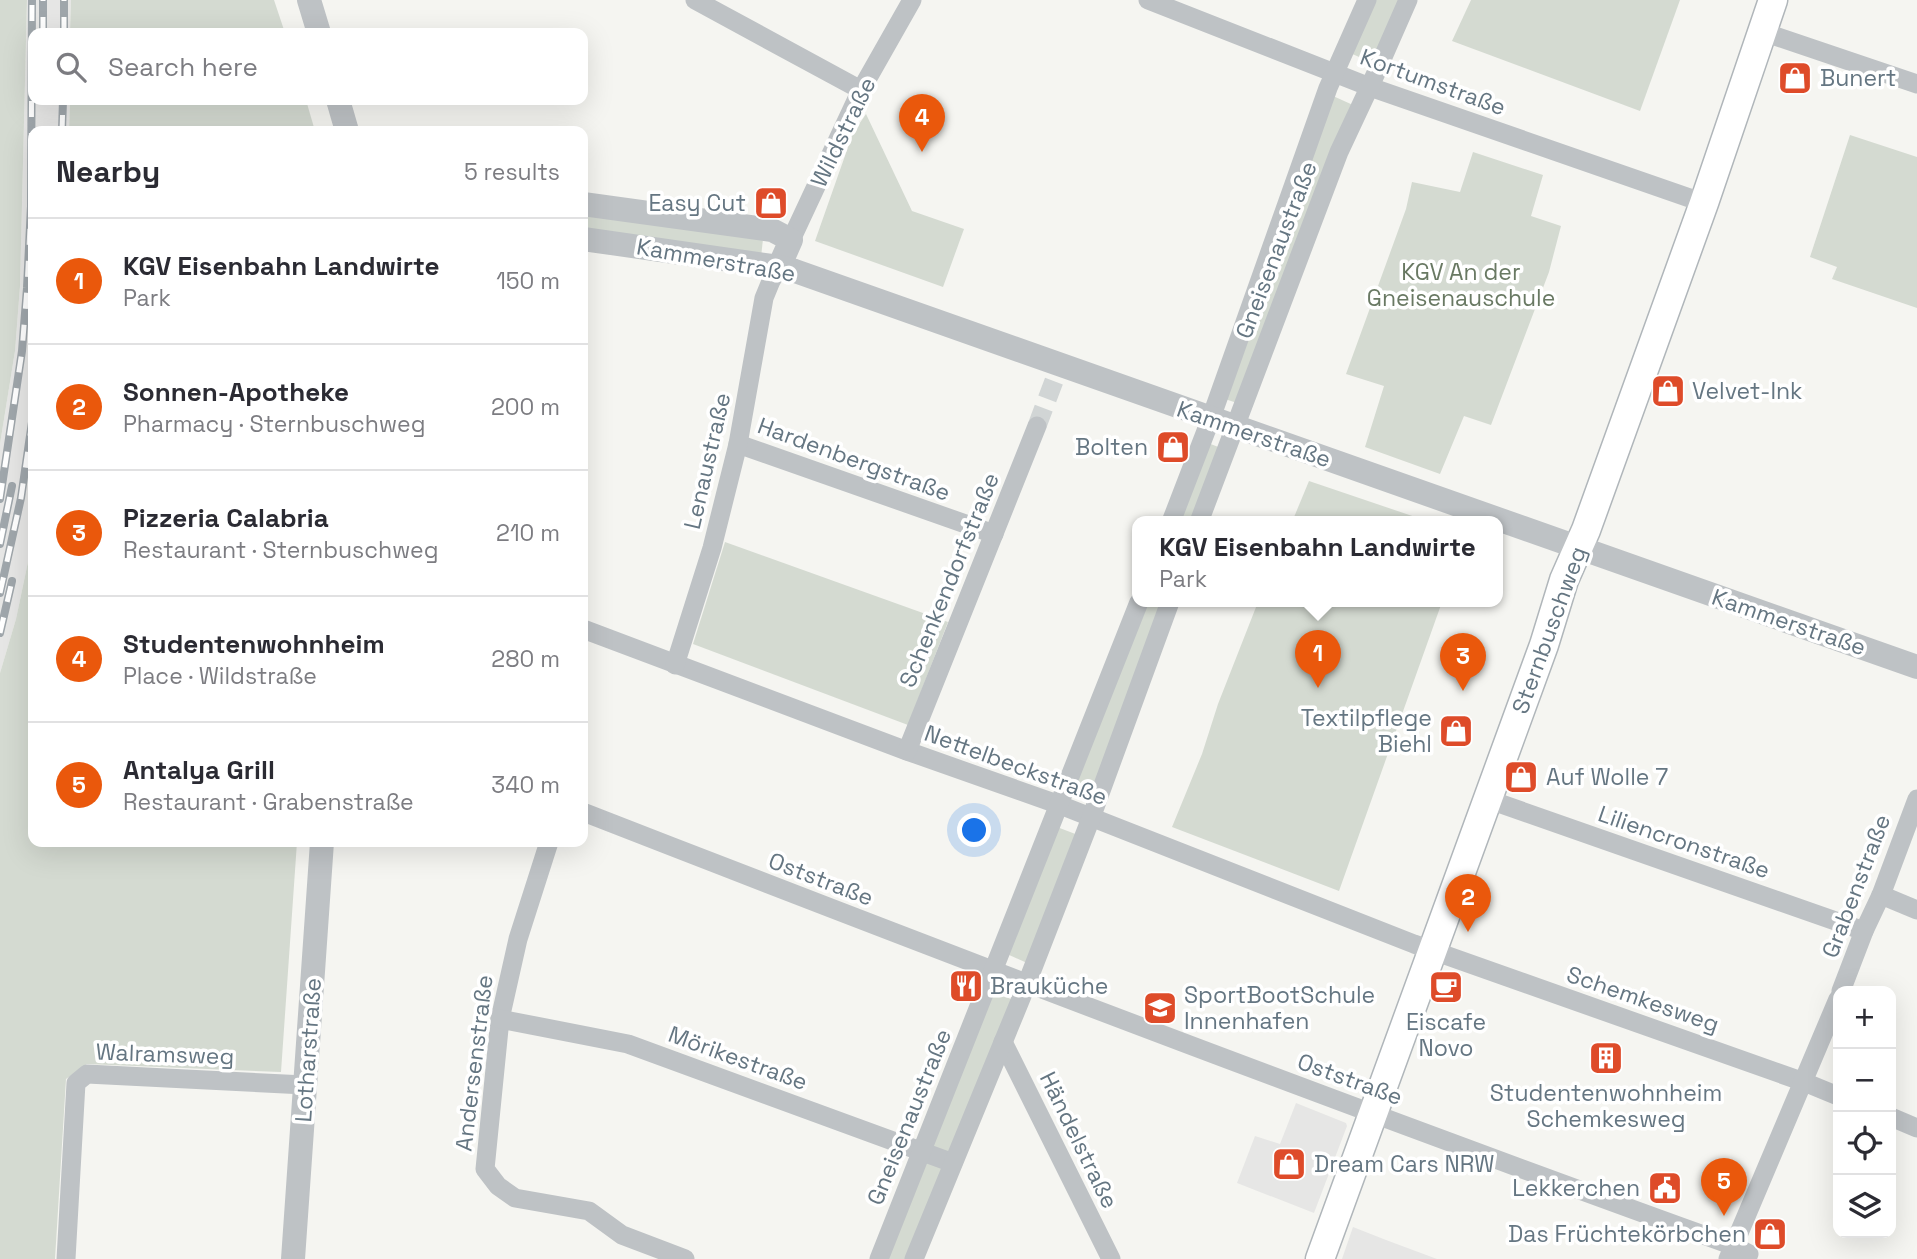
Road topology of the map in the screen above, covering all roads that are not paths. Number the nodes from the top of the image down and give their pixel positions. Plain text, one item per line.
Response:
1 (309, 0) edge
2 (695, 0) edge
3 (912, 0) edge
4 (1148, 0) edge
5 (1367, 0) edge
6 (1408, 0) edge
7 (1773, 0) edge
8 (317, 28) edge
9 (1762, 32) junction
10 (1334, 72) junction
11 (1917, 84) edge
12 (1370, 87) junction
13 (860, 90) junction
14 (339, 105) edge
15 (346, 126) edge
16 (1704, 203) junction
17 (588, 205) edge
18 (588, 240) edge
19 (791, 240) junction
20 (779, 267) junction
21 (1223, 422) junction
22 (1037, 426) tunnel mouth
23 (738, 443) junction
24 (1174, 516) edge
25 (1200, 516) edge
26 (1487, 516) edge
27 (1503, 522) edge
28 (994, 534) junction
29 (1577, 548) junction
30 (1137, 607) edge
31 (1168, 607) edge
32 (588, 631) edge
33 (675, 665) junction
34 (1917, 667) edge
35 (907, 751) junction
36 (1487, 799) junction
37 (1917, 799) edge
38 (1059, 805) junction
39 (588, 814) edge
40 (1091, 818) junction
41 (322, 847) edge
42 (546, 847) edge
43 (1881, 895) junction
44 (1917, 910) edge
45 (1864, 931) junction
46 (1432, 951) junction
47 (993, 972) junction
48 (1027, 985) junction
49 (1843, 986) edge
50 (1833, 1011) edge
51 (500, 1019) junction
52 (1003, 1042) junction
53 (1804, 1082) junction
54 (305, 1085) junction
55 (1833, 1094) edge
56 (1372, 1114) junction
57 (1896, 1119) edge
58 (1917, 1128) edge
59 (922, 1150) junction
60 (953, 1163) junction
61 (1737, 1253) edge
62 (66, 1259) edge
63 (293, 1259) edge
64 (685, 1259) edge
65 (879, 1259) edge
66 (914, 1259) edge
67 (1111, 1259) edge
68 (1320, 1259) edge

1 - 8 street
2 - 13 street
3 - 13 street, Wildstraße
4 - 10 street, Kortumstraße
5 - 10 street, Gneisenaustraße
6 - 12 street, Gneisenaustraße
7 - 9 main road, Sternbuschweg
9 - 11 street
9 - 16 main road, Sternbuschweg
10 - 12 street, Kortumstraße
10 - 21 street, Gneisenaustraße
12 - 16 street, Kortumstraße
12 - 21 street, Gneisenaustraße
13 - 19 street, Wildstraße
14 - 15 street
16 - 29 main road, Sternbuschweg
17 - 19 street, Kammerstraße
18 - 20 street, Kammerstraße
19 - 20 street, Wildstraße
20 - 21 street, Kammerstraße
20 - 23 street, Lenaustraße
21 - 24 street, Gneisenaustraße
21 - 25 street, Gneisenaustraße
21 - 26 street, Kammerstraße
22 - 28 street, Schenkendorfstraße
23 - 28 street, Hardenbergstraße
23 - 33 street, Lenaustraße
27 - 29 street, Kammerstraße
28 - 35 street, Schenkendorfstraße
29 - 34 street, Kammerstraße
29 - 36 main road, Sternbuschweg
30 - 38 street, Gneisenaustraße
31 - 40 street
32 - 33 street, Nettelbeckstraße
33 - 35 street, Nettelbeckstraße
35 - 38 street, Nettelbeckstraße
36 - 45 street, Liliencronstraße
36 - 46 main road, Sternbuschweg
37 - 43 street, Grabenstraße
38 - 40 street, Nettelbeckstraße
38 - 47 street, Gneisenaustraße
39 - 47 street, Oststraße
40 - 46 street, Nettelbeckstraße
40 - 48 street
41 - 54 street, Lotharstraße
42 - 51 street, Andersenstraße
43 - 44 street
43 - 45 street, Grabenstraße
45 - 49 street, Grabenstraße
46 - 53 street, Schemkesweg
46 - 56 main road, Sternbuschweg
47 - 48 street, Oststraße
47 - 59 street, Gneisenaustraße
48 - 52 street
48 - 56 street, Oststraße
50 - 53 street
51 - 59 street, Mörikestraße
51 - 64 street, Andersenstraße
52 - 60 street
52 - 67 street, Händelstraße
53 - 55 street, Schemkesweg
53 - 61 street
54 - 62 street, Walramsweg
54 - 63 street, Lotharstraße
56 - 61 street, Oststraße
56 - 68 main road, Sternbuschweg
57 - 58 street
59 - 60 street, Mörikestraße
59 - 65 street, Gneisenaustraße
60 - 66 street

